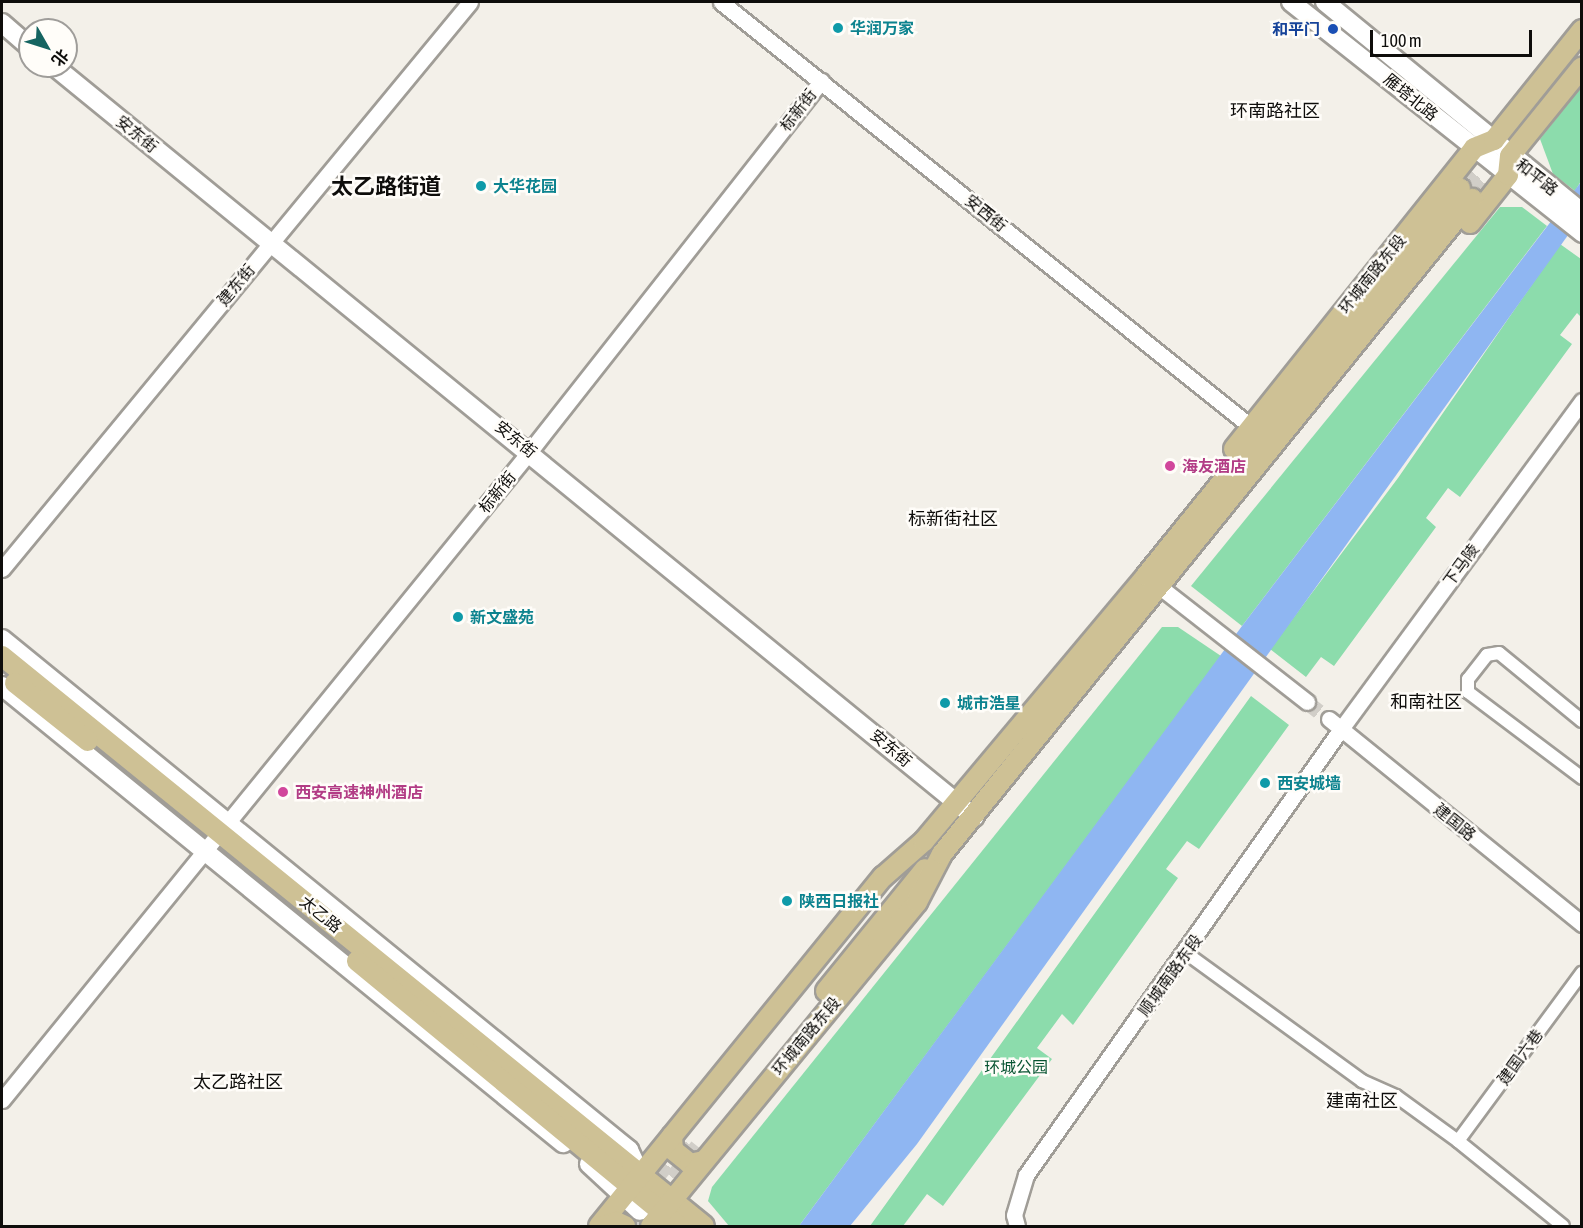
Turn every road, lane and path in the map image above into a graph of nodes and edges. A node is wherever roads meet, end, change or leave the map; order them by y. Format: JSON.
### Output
{"nodes":[{"id":1,"x":470,"y":2,"type":"edge"},
{"id":2,"x":721,"y":2,"type":"edge"},
{"id":3,"x":1292,"y":2,"type":"edge"},
{"id":4,"x":1325,"y":2,"type":"edge"},
{"id":5,"x":2,"y":23,"type":"edge"},
{"id":6,"x":1581,"y":30,"type":"edge"},
{"id":7,"x":18,"y":37,"type":"edge"},
{"id":8,"x":1581,"y":67,"type":"edge"},
{"id":9,"x":69,"y":78,"type":"edge"},
{"id":10,"x":821,"y":81,"type":"junction"},
{"id":11,"x":1494,"y":140,"type":"junction"},
{"id":12,"x":1474,"y":147,"type":"junction"},
{"id":13,"x":1509,"y":165,"type":"junction"},
{"id":14,"x":1531,"y":183,"type":"junction"},
{"id":15,"x":1466,"y":194,"type":"tunnel mouth"},
{"id":16,"x":1581,"y":212,"type":"edge"},
{"id":17,"x":1581,"y":233,"type":"edge"},
{"id":18,"x":271,"y":242,"type":"junction"},
{"id":19,"x":1581,"y":401,"type":"edge"},
{"id":20,"x":1250,"y":426,"type":"junction"},
{"id":21,"x":530,"y":451,"type":"junction"},
{"id":22,"x":1187,"y":539,"type":"junction"},
{"id":23,"x":2,"y":569,"type":"edge"},
{"id":24,"x":1146,"y":576,"type":"junction"},
{"id":25,"x":1162,"y":588,"type":"junction"},
{"id":26,"x":2,"y":639,"type":"edge"},
{"id":27,"x":2,"y":656,"type":"edge"},
{"id":28,"x":2,"y":672,"type":"edge"},
{"id":29,"x":2,"y":686,"type":"edge"},
{"id":30,"x":1307,"y":702,"type":"tunnel mouth"},
{"id":31,"x":1581,"y":721,"type":"edge"},
{"id":32,"x":1335,"y":724,"type":"junction"},
{"id":33,"x":1581,"y":778,"type":"edge"},
{"id":34,"x":956,"y":803,"type":"junction"},
{"id":35,"x":974,"y":817,"type":"junction"},
{"id":36,"x":218,"y":838,"type":"junction"},
{"id":37,"x":1581,"y":924,"type":"edge"},
{"id":38,"x":1186,"y":954,"type":"junction"},
{"id":39,"x":1581,"y":973,"type":"edge"},
{"id":40,"x":2,"y":1100,"type":"edge"},
{"id":41,"x":1458,"y":1141,"type":"junction"},
{"id":42,"x":690,"y":1146,"type":"junction"},
{"id":43,"x":631,"y":1184,"type":"junction"},
{"id":44,"x":655,"y":1217,"type":"edge"},
{"id":45,"x":600,"y":1227,"type":"edge"},
{"id":46,"x":625,"y":1227,"type":"edge"},
{"id":47,"x":679,"y":1227,"type":"edge"},
{"id":48,"x":704,"y":1227,"type":"edge"},
{"id":49,"x":1017,"y":1227,"type":"edge"},
{"id":50,"x":1563,"y":1227,"type":"edge"}],
"edges":[{"from":1,"to":18,"type":"street","name":"建东街"},
{"from":2,"to":10,"type":"street","name":"安西街"},
{"from":3,"to":12,"type":"main road","name":"雁塔北路"},
{"from":4,"to":11,"type":"main road","name":"雁塔北路"},
{"from":5,"to":7,"type":"main road"},
{"from":6,"to":11,"type":"main road"},
{"from":8,"to":13,"type":"main road","name":"环城南路东段"},
{"from":9,"to":18,"type":"main road","name":"安东街"},
{"from":10,"to":20,"type":"street","name":"安西街"},
{"from":10,"to":21,"type":"street","name":"标新街"},
{"from":11,"to":12,"type":"main road"},
{"from":11,"to":13,"type":"main road","name":"和平路"},
{"from":12,"to":13,"type":"main road","name":"雁塔北路"},
{"from":12,"to":20,"type":"main road","name":"环城南路东段"},
{"from":13,"to":14,"type":"main road"},
{"from":13,"to":22,"type":"main road","name":"环城南路东段"},
{"from":14,"to":16,"type":"main road","name":"和平路"},
{"from":14,"to":17,"type":"main road"},
{"from":15,"to":22,"type":"main road","name":"环城南路东段"},
{"from":18,"to":21,"type":"main road","name":"安东街"},
{"from":18,"to":23,"type":"street","name":"建东街"},
{"from":19,"to":32,"type":"street","name":"下马陵"},
{"from":20,"to":22,"type":"main road","name":"环城南路东段"},
{"from":21,"to":34,"type":"main road","name":"安东街"},
{"from":21,"to":36,"type":"street","name":"标新街"},
{"from":22,"to":24,"type":"main road","name":"环城南路东段"},
{"from":22,"to":25,"type":"main road","name":"环城南路东段"},
{"from":24,"to":25,"type":"street"},
{"from":24,"to":34,"type":"main road","name":"环城南路东段"},
{"from":25,"to":30,"type":"street"},
{"from":25,"to":35,"type":"main road","name":"环城南路东段"},
{"from":26,"to":36,"type":"main road"},
{"from":27,"to":36,"type":"main road","name":"太乙路"},
{"from":28,"to":36,"type":"main road","name":"太乙路"},
{"from":29,"to":36,"type":"main road"},
{"from":31,"to":33,"type":"street"},
{"from":32,"to":37,"type":"street","name":"建国路"},
{"from":32,"to":38,"type":"street","name":"顺城南路东段"},
{"from":34,"to":35,"type":"main road","name":"安东街"},
{"from":34,"to":42,"type":"main road","name":"环城南路东段"},
{"from":35,"to":42,"type":"main road","name":"环城南路东段"},
{"from":36,"to":40,"type":"street","name":"标新街"},
{"from":36,"to":43,"type":"main road","name":"太乙路"},
{"from":36,"to":43,"type":"main road"},
{"from":38,"to":41,"type":"street"},
{"from":38,"to":49,"type":"street","name":"顺城南路东段"},
{"from":39,"to":41,"type":"street","name":"建国六巷"},
{"from":41,"to":50,"type":"street"},
{"from":42,"to":43,"type":"main road","name":"环城南路东段"},
{"from":42,"to":44,"type":"main road","name":"环城南路东段"},
{"from":43,"to":44,"type":"main road","name":"太乙路"},
{"from":43,"to":44,"type":"main road"},
{"from":43,"to":45,"type":"main road","name":"环城南路东段"},
{"from":44,"to":47,"type":"main road"},
{"from":44,"to":48,"type":"main road"},
{"from":45,"to":46,"type":"main road"}]}
